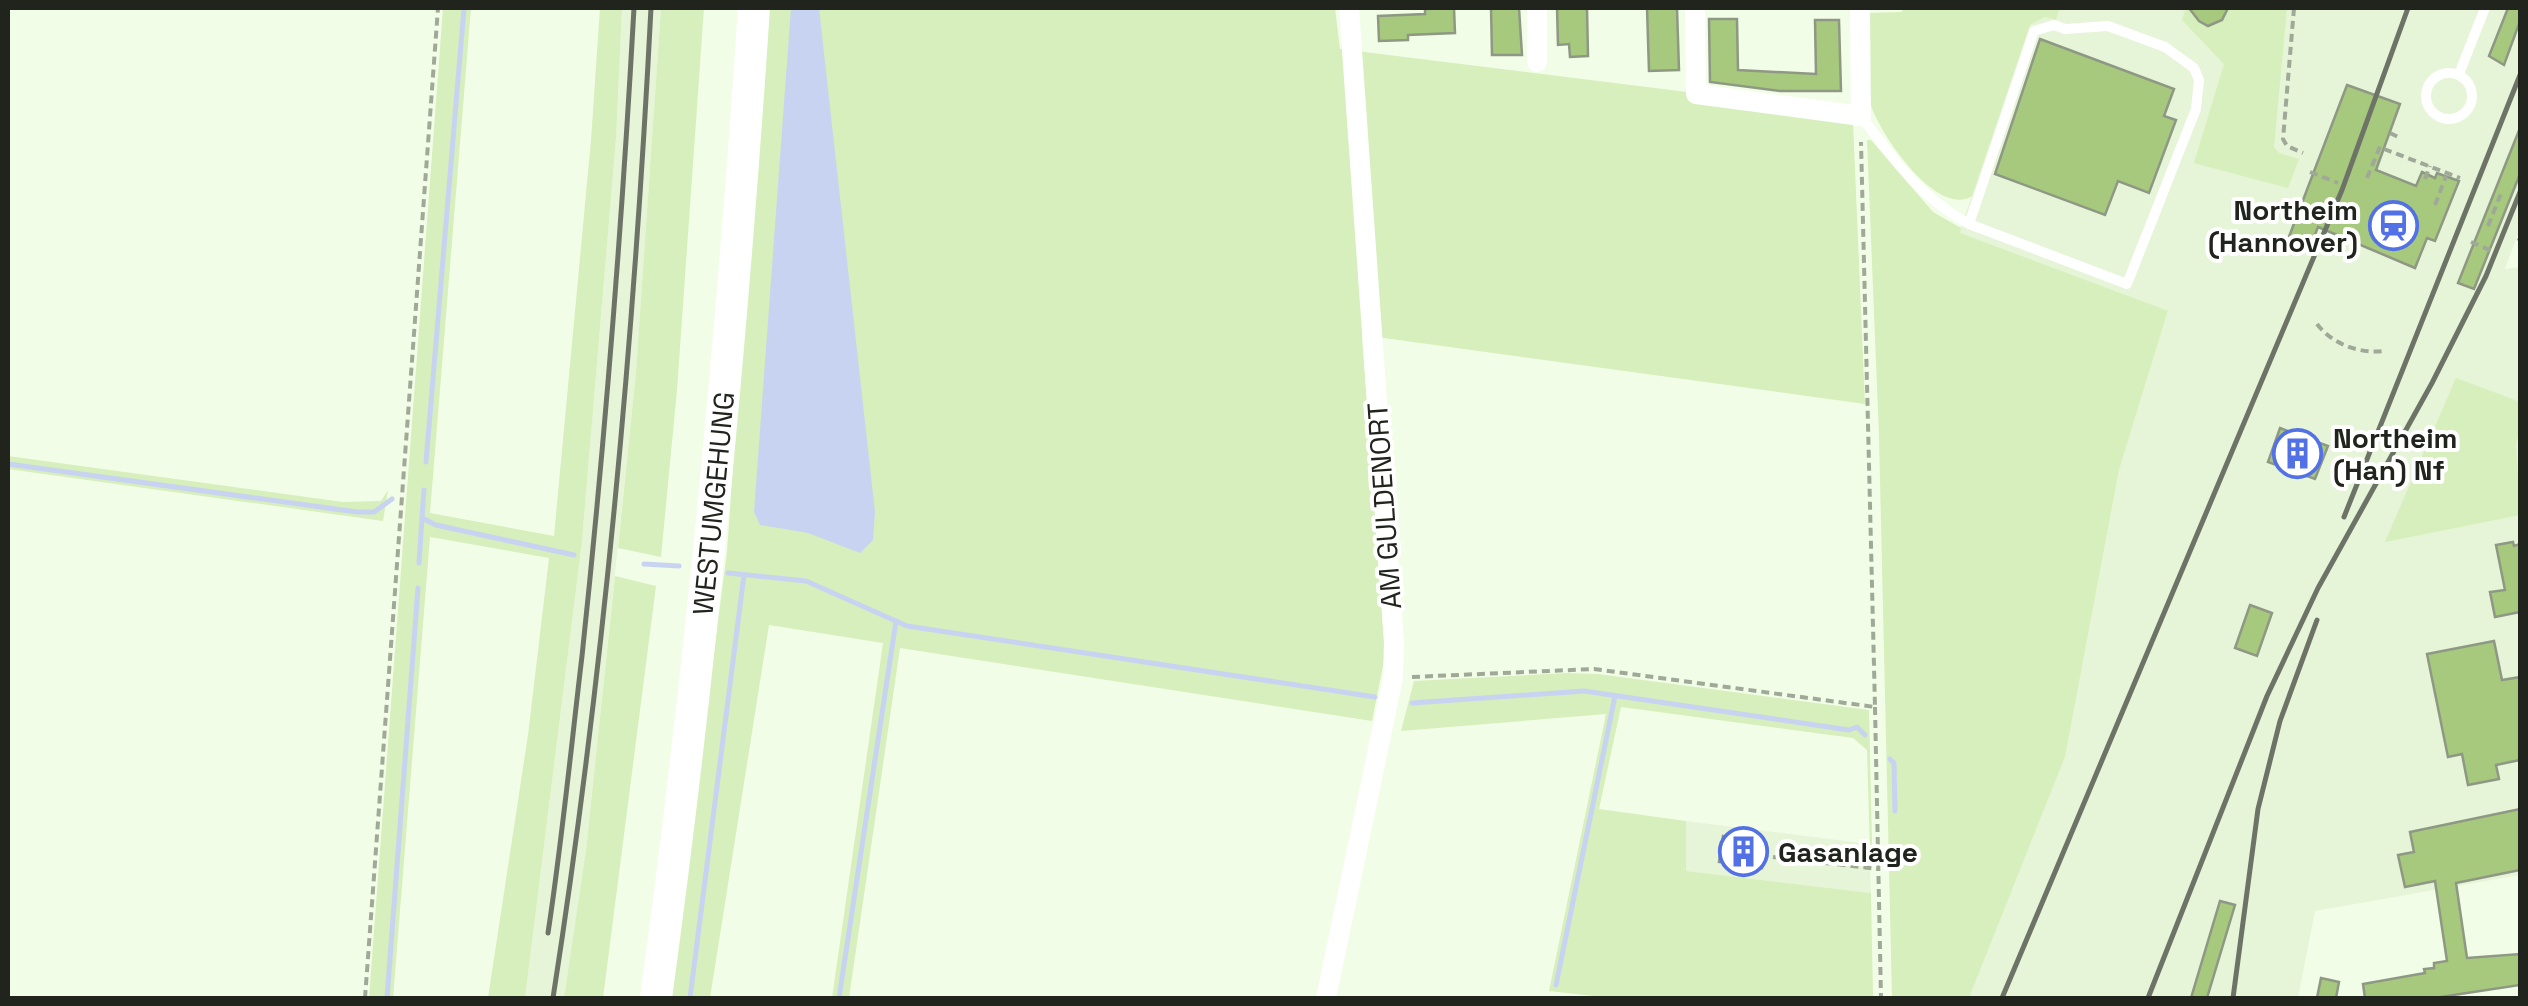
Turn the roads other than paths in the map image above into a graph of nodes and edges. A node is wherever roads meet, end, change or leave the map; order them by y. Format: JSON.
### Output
{"nodes":[{"id":1,"x":754,"y":8,"type":"edge"},
{"id":2,"x":1349,"y":8,"type":"edge"},
{"id":3,"x":1537,"y":8,"type":"edge"},
{"id":4,"x":1694,"y":8,"type":"edge"},
{"id":5,"x":1860,"y":8,"type":"edge"},
{"id":6,"x":2484,"y":8,"type":"edge"},
{"id":7,"x":1538,"y":62,"type":"dead end"},
{"id":8,"x":2459,"y":74,"type":"junction"},
{"id":9,"x":1861,"y":116,"type":"junction"},
{"id":10,"x":1968,"y":224,"type":"junction"},
{"id":11,"x":656,"y":998,"type":"edge"},
{"id":12,"x":1326,"y":998,"type":"edge"}],
"edges":[{"from":1,"to":11,"type":"main road","name":"WESTUMGEHUNG"},
{"from":2,"to":12,"type":"street","name":"AM GULDENORT"},
{"from":3,"to":7,"type":"street"},
{"from":4,"to":9,"type":"street"},
{"from":5,"to":9,"type":"street"},
{"from":6,"to":8,"type":"lane"},
{"from":8,"to":8,"type":"lane"},
{"from":9,"to":10,"type":"lane"},
{"from":10,"to":10,"type":"lane"}]}
